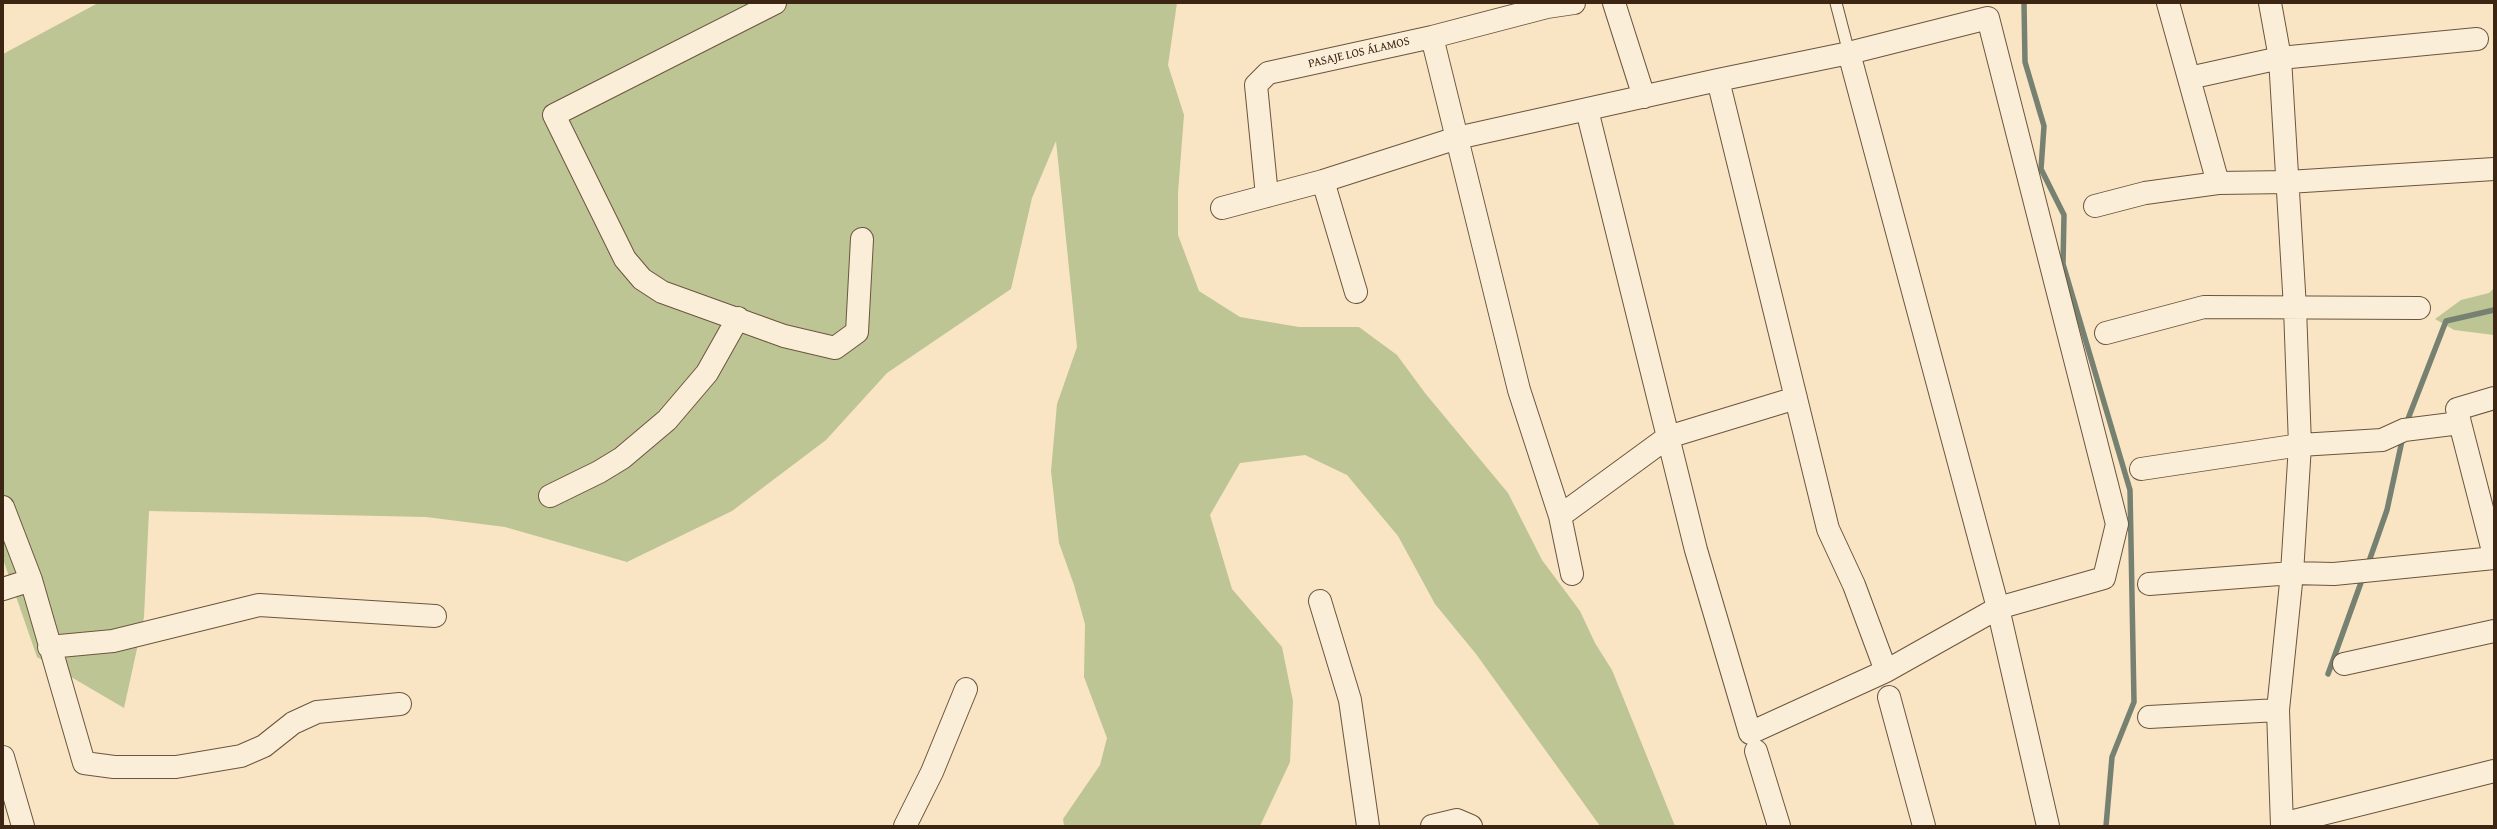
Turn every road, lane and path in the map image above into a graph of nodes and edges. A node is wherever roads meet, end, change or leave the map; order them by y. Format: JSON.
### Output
{"nodes":[{"id":1,"x":775,"y":3,"type":"edge"},
{"id":2,"x":1574,"y":3,"type":"edge"},
{"id":3,"x":1614,"y":3,"type":"edge"},
{"id":4,"x":1836,"y":3,"type":"edge"},
{"id":5,"x":2168,"y":3,"type":"edge"},
{"id":6,"x":2270,"y":3,"type":"edge"},
{"id":7,"x":1547,"y":5,"type":"edge"},
{"id":8,"x":1432,"y":37,"type":"junction"},
{"id":9,"x":2478,"y":39,"type":"dead end"},
{"id":10,"x":1850,"y":53,"type":"junction"},
{"id":11,"x":2280,"y":58,"type":"junction"},
{"id":12,"x":2189,"y":78,"type":"junction"},
{"id":13,"x":1718,"y":80,"type":"junction"},
{"id":14,"x":1644,"y":97,"type":"junction"},
{"id":15,"x":1587,"y":110,"type":"junction"},
{"id":16,"x":1457,"y":138,"type":"junction"},
{"id":17,"x":2494,"y":169,"type":"edge"},
{"id":18,"x":1323,"y":181,"type":"junction"},
{"id":19,"x":2288,"y":182,"type":"junction"},
{"id":20,"x":2218,"y":183,"type":"junction"},
{"id":21,"x":1267,"y":196,"type":"junction"},
{"id":22,"x":2095,"y":206,"type":"dead end"},
{"id":23,"x":1222,"y":208,"type":"dead end"},
{"id":24,"x":862,"y":239,"type":"dead end"},
{"id":25,"x":1356,"y":292,"type":"dead end"},
{"id":26,"x":2295,"y":308,"type":"junction"},
{"id":27,"x":2419,"y":308,"type":"dead end"},
{"id":28,"x":738,"y":318,"type":"junction"},
{"id":29,"x":2106,"y":332,"type":"dead end"},
{"id":30,"x":1796,"y":398,"type":"junction"},
{"id":31,"x":2494,"y":398,"type":"edge"},
{"id":32,"x":2460,"y":423,"type":"junction"},
{"id":33,"x":1668,"y":437,"type":"junction"},
{"id":34,"x":2300,"y":445,"type":"junction"},
{"id":35,"x":2141,"y":470,"type":"dead end"},
{"id":36,"x":550,"y":496,"type":"dead end"},
{"id":37,"x":2487,"y":497,"type":"edge"},
{"id":38,"x":3,"y":507,"type":"edge"},
{"id":39,"x":1560,"y":516,"type":"junction"},
{"id":40,"x":2494,"y":557,"type":"edge"},
{"id":41,"x":2292,"y":573,"type":"junction"},
{"id":42,"x":1572,"y":574,"type":"dead end"},
{"id":43,"x":31,"y":580,"type":"junction"},
{"id":44,"x":2149,"y":584,"type":"dead end"},
{"id":45,"x":3,"y":590,"type":"edge"},
{"id":46,"x":1320,"y":601,"type":"dead end"},
{"id":47,"x":1998,"y":608,"type":"junction"},
{"id":48,"x":435,"y":616,"type":"dead end"},
{"id":49,"x":2494,"y":631,"type":"edge"},
{"id":50,"x":49,"y":647,"type":"junction"},
{"id":51,"x":2344,"y":664,"type":"dead end"},
{"id":52,"x":1886,"y":671,"type":"junction"},
{"id":53,"x":966,"y":689,"type":"dead end"},
{"id":54,"x":1889,"y":697,"type":"dead end"},
{"id":55,"x":400,"y":704,"type":"dead end"},
{"id":56,"x":2278,"y":710,"type":"junction"},
{"id":57,"x":2149,"y":717,"type":"dead end"},
{"id":58,"x":1756,"y":751,"type":"dead end"},
{"id":59,"x":3,"y":757,"type":"edge"},
{"id":60,"x":2494,"y":771,"type":"edge"},
{"id":61,"x":2282,"y":825,"type":"edge"},
{"id":62,"x":23,"y":826,"type":"edge"},
{"id":63,"x":905,"y":826,"type":"edge"},
{"id":64,"x":1368,"y":826,"type":"edge"},
{"id":65,"x":1432,"y":826,"type":"edge"},
{"id":66,"x":1471,"y":826,"type":"edge"},
{"id":67,"x":1780,"y":826,"type":"edge"},
{"id":68,"x":1924,"y":826,"type":"edge"},
{"id":69,"x":2048,"y":826,"type":"edge"}],
"edges":[{"from":1,"to":28,"type":"street"},
{"from":2,"to":7,"type":"street","name":"PASAJE LOS ÁLAMOS"},
{"from":3,"to":14,"type":"street"},
{"from":4,"to":10,"type":"lane"},
{"from":5,"to":12,"type":"street"},
{"from":6,"to":11,"type":"street"},
{"from":7,"to":8,"type":"street","name":"PASAJE LOS ÁLAMOS"},
{"from":8,"to":16,"type":"street"},
{"from":8,"to":21,"type":"street","name":"PASAJE LOS ÁLAMOS"},
{"from":9,"to":11,"type":"street"},
{"from":10,"to":13,"type":"street"},
{"from":10,"to":47,"type":"street"},
{"from":10,"to":47,"type":"street"},
{"from":11,"to":12,"type":"street"},
{"from":11,"to":19,"type":"street"},
{"from":12,"to":20,"type":"street"},
{"from":13,"to":14,"type":"street"},
{"from":13,"to":30,"type":"street"},
{"from":14,"to":15,"type":"street"},
{"from":15,"to":16,"type":"street"},
{"from":15,"to":33,"type":"street"},
{"from":16,"to":18,"type":"street"},
{"from":16,"to":39,"type":"street"},
{"from":17,"to":19,"type":"street"},
{"from":18,"to":21,"type":"street"},
{"from":18,"to":25,"type":"street"},
{"from":19,"to":20,"type":"street"},
{"from":19,"to":26,"type":"street"},
{"from":20,"to":22,"type":"street"},
{"from":21,"to":23,"type":"street"},
{"from":24,"to":28,"type":"street"},
{"from":26,"to":27,"type":"street"},
{"from":26,"to":29,"type":"street"},
{"from":26,"to":34,"type":"street"},
{"from":28,"to":36,"type":"street"},
{"from":30,"to":33,"type":"street"},
{"from":30,"to":52,"type":"street"},
{"from":31,"to":32,"type":"street"},
{"from":32,"to":34,"type":"street"},
{"from":32,"to":37,"type":"street"},
{"from":33,"to":39,"type":"street"},
{"from":33,"to":52,"type":"street"},
{"from":34,"to":35,"type":"street"},
{"from":34,"to":41,"type":"street"},
{"from":37,"to":40,"type":"street"},
{"from":38,"to":43,"type":"street"},
{"from":39,"to":42,"type":"street"},
{"from":40,"to":41,"type":"street"},
{"from":41,"to":44,"type":"street"},
{"from":41,"to":56,"type":"street"},
{"from":43,"to":45,"type":"street"},
{"from":43,"to":50,"type":"street"},
{"from":46,"to":64,"type":"street"},
{"from":47,"to":52,"type":"street"},
{"from":47,"to":69,"type":"street"},
{"from":48,"to":50,"type":"street"},
{"from":49,"to":51,"type":"street"},
{"from":50,"to":55,"type":"street"},
{"from":53,"to":63,"type":"street"},
{"from":54,"to":68,"type":"street"},
{"from":56,"to":57,"type":"street"},
{"from":56,"to":61,"type":"street"},
{"from":58,"to":67,"type":"street"},
{"from":59,"to":62,"type":"street"},
{"from":60,"to":61,"type":"street"},
{"from":65,"to":66,"type":"street"}]}
